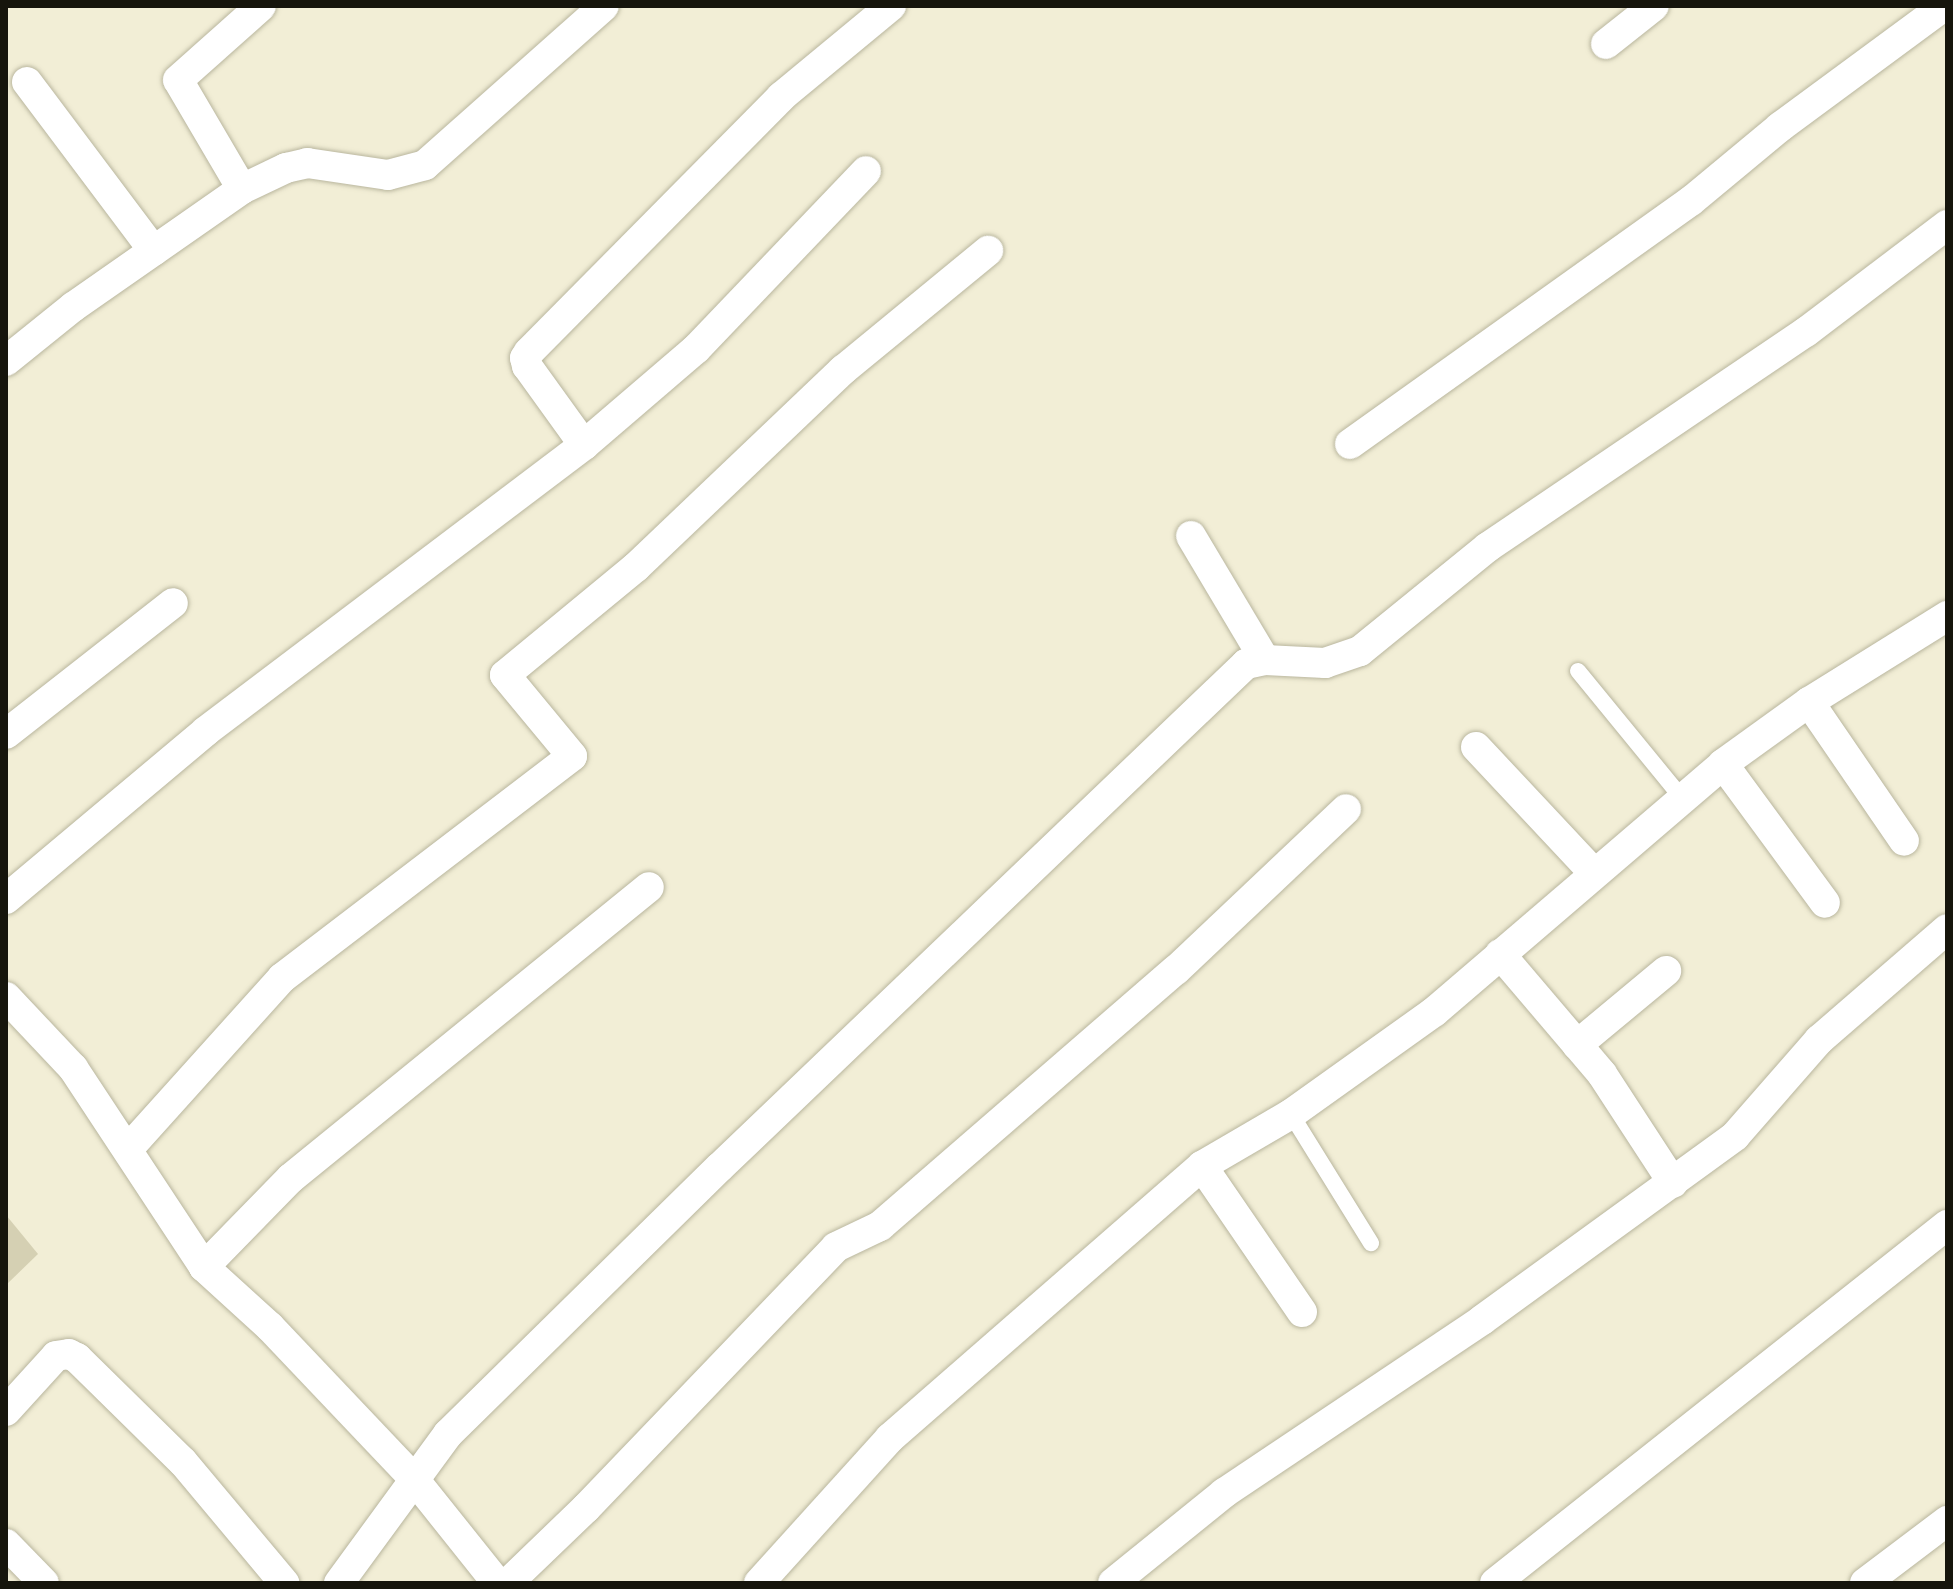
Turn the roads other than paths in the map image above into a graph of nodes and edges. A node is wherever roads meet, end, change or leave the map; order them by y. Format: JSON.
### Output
{"nodes":[{"id":1,"x":261,"y":6,"type":"edge"},
{"id":2,"x":604,"y":6,"type":"edge"},
{"id":3,"x":891,"y":6,"type":"edge"},
{"id":4,"x":1654,"y":6,"type":"edge"},
{"id":5,"x":1944,"y":6,"type":"edge"},
{"id":6,"x":1606,"y":44,"type":"dead end"},
{"id":7,"x":27,"y":82,"type":"dead end"},
{"id":8,"x":866,"y":171,"type":"dead end"},
{"id":9,"x":242,"y":189,"type":"junction"},
{"id":10,"x":1947,"y":225,"type":"edge"},
{"id":11,"x":154,"y":251,"type":"junction"},
{"id":12,"x":988,"y":251,"type":"dead end"},
{"id":13,"x":6,"y":361,"type":"edge"},
{"id":14,"x":1350,"y":444,"type":"dead end"},
{"id":15,"x":584,"y":445,"type":"junction"},
{"id":16,"x":1191,"y":536,"type":"dead end"},
{"id":17,"x":173,"y":603,"type":"dead end"},
{"id":18,"x":1947,"y":616,"type":"edge"},
{"id":19,"x":1265,"y":660,"type":"junction"},
{"id":20,"x":1578,"y":671,"type":"dead end"},
{"id":21,"x":1809,"y":702,"type":"junction"},
{"id":22,"x":6,"y":734,"type":"edge"},
{"id":23,"x":1476,"y":747,"type":"dead end"},
{"id":24,"x":1723,"y":764,"type":"junction"},
{"id":25,"x":1682,"y":798,"type":"junction"},
{"id":26,"x":1346,"y":809,"type":"dead end"},
{"id":27,"x":1904,"y":841,"type":"dead end"},
{"id":28,"x":1594,"y":873,"type":"junction"},
{"id":29,"x":649,"y":887,"type":"dead end"},
{"id":30,"x":6,"y":899,"type":"edge"},
{"id":31,"x":1825,"y":903,"type":"dead end"},
{"id":32,"x":1947,"y":929,"type":"edge"},
{"id":33,"x":1500,"y":954,"type":"junction"},
{"id":34,"x":1666,"y":971,"type":"dead end"},
{"id":35,"x":6,"y":997,"type":"edge"},
{"id":36,"x":1577,"y":1045,"type":"junction"},
{"id":37,"x":1291,"y":1114,"type":"junction"},
{"id":38,"x":129,"y":1148,"type":"junction"},
{"id":39,"x":1202,"y":1166,"type":"junction"},
{"id":40,"x":1673,"y":1183,"type":"junction"},
{"id":41,"x":1947,"y":1225,"type":"edge"},
{"id":42,"x":1371,"y":1243,"type":"dead end"},
{"id":43,"x":204,"y":1267,"type":"junction"},
{"id":44,"x":1302,"y":1312,"type":"dead end"},
{"id":45,"x":6,"y":1411,"type":"edge"},
{"id":46,"x":414,"y":1479,"type":"junction"},
{"id":47,"x":1945,"y":1526,"type":"edge"},
{"id":48,"x":6,"y":1544,"type":"edge"},
{"id":49,"x":44,"y":1583,"type":"edge"},
{"id":50,"x":284,"y":1583,"type":"edge"},
{"id":51,"x":339,"y":1583,"type":"edge"},
{"id":52,"x":497,"y":1583,"type":"edge"},
{"id":53,"x":508,"y":1583,"type":"edge"},
{"id":54,"x":759,"y":1583,"type":"edge"},
{"id":55,"x":1113,"y":1583,"type":"edge"},
{"id":56,"x":1495,"y":1583,"type":"edge"},
{"id":57,"x":1865,"y":1583,"type":"edge"}],
"edges":[{"from":1,"to":9,"type":"street"},
{"from":2,"to":9,"type":"street"},
{"from":3,"to":15,"type":"street"},
{"from":4,"to":6,"type":"street"},
{"from":5,"to":14,"type":"street"},
{"from":7,"to":11,"type":"street"},
{"from":8,"to":15,"type":"street"},
{"from":9,"to":11,"type":"street"},
{"from":10,"to":19,"type":"street"},
{"from":11,"to":13,"type":"street"},
{"from":12,"to":38,"type":"street"},
{"from":15,"to":30,"type":"street"},
{"from":16,"to":19,"type":"street"},
{"from":17,"to":22,"type":"street"},
{"from":18,"to":21,"type":"street"},
{"from":19,"to":46,"type":"street"},
{"from":20,"to":25,"type":"lane"},
{"from":21,"to":24,"type":"street"},
{"from":21,"to":27,"type":"street"},
{"from":23,"to":28,"type":"street"},
{"from":24,"to":25,"type":"street"},
{"from":24,"to":31,"type":"street"},
{"from":25,"to":28,"type":"street"},
{"from":26,"to":53,"type":"street"},
{"from":28,"to":33,"type":"street"},
{"from":29,"to":43,"type":"street"},
{"from":32,"to":40,"type":"street"},
{"from":33,"to":36,"type":"street"},
{"from":33,"to":37,"type":"street"},
{"from":34,"to":36,"type":"street"},
{"from":35,"to":38,"type":"street"},
{"from":36,"to":40,"type":"street"},
{"from":37,"to":39,"type":"street"},
{"from":37,"to":42,"type":"lane"},
{"from":38,"to":43,"type":"street"},
{"from":39,"to":44,"type":"street"},
{"from":39,"to":54,"type":"street"},
{"from":40,"to":55,"type":"street"},
{"from":41,"to":56,"type":"street"},
{"from":43,"to":46,"type":"street"},
{"from":45,"to":50,"type":"street"},
{"from":46,"to":51,"type":"street"},
{"from":46,"to":52,"type":"street"},
{"from":47,"to":57,"type":"street"},
{"from":48,"to":49,"type":"street"}]}
